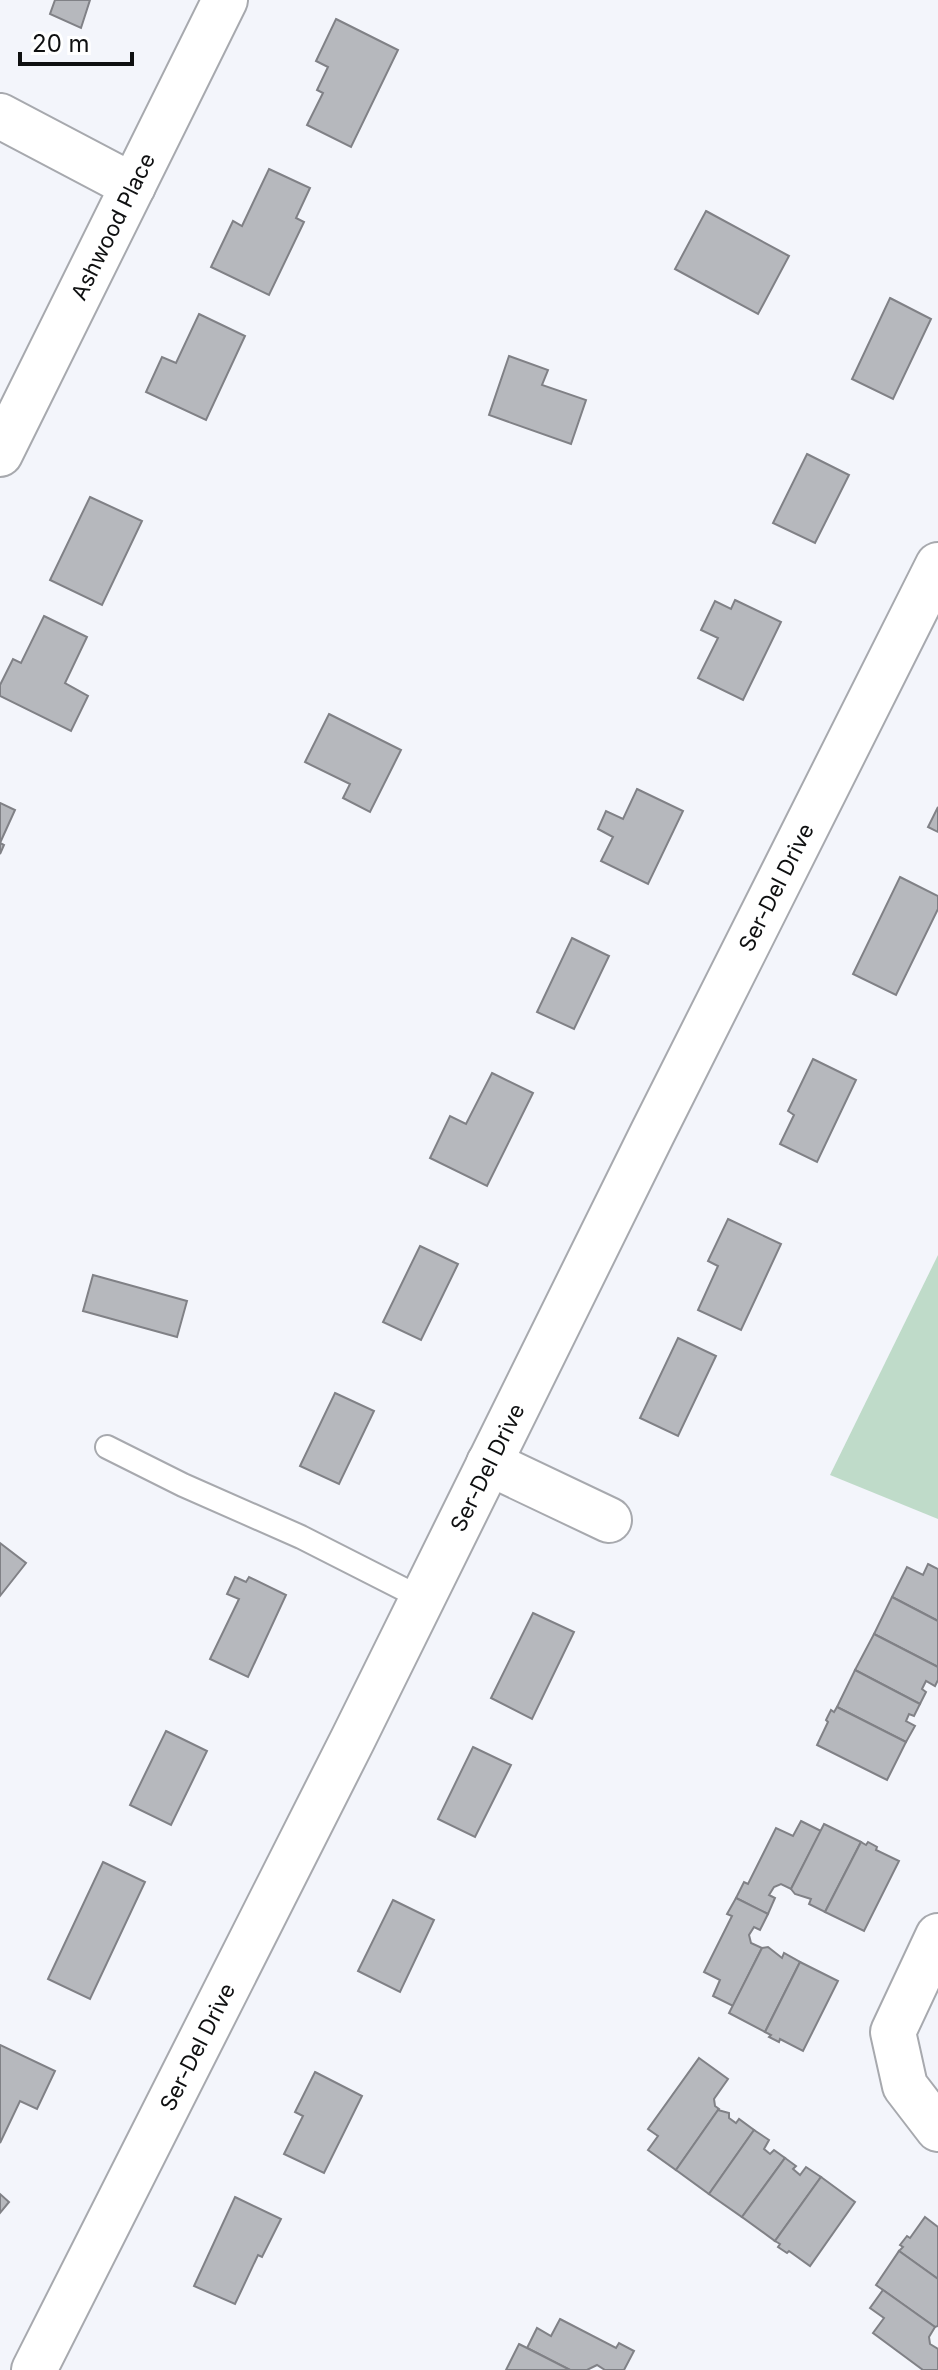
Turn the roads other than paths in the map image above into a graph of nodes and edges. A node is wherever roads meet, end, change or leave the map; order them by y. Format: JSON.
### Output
{"nodes":[{"id":1,"x":225,"y":0,"type":"edge"},
{"id":2,"x":0,"y":116,"type":"edge"},
{"id":3,"x":133,"y":186,"type":"junction"},
{"id":4,"x":0,"y":454,"type":"edge"},
{"id":5,"x":938,"y":565,"type":"edge"},
{"id":6,"x":107,"y":1447,"type":"dead end"},
{"id":7,"x":489,"y":1463,"type":"junction"},
{"id":8,"x":609,"y":1520,"type":"dead end"},
{"id":9,"x":423,"y":1599,"type":"junction"},
{"id":10,"x":938,"y":1936,"type":"edge"},
{"id":11,"x":938,"y":2129,"type":"edge"},
{"id":12,"x":34,"y":2370,"type":"edge"}],
"edges":[{"from":1,"to":3,"type":"street","name":"Ashwood Place"},
{"from":2,"to":3,"type":"street"},
{"from":3,"to":4,"type":"street","name":"Ashwood Place"},
{"from":5,"to":7,"type":"street","name":"Ser-Del Drive"},
{"from":6,"to":9,"type":"lane"},
{"from":7,"to":8,"type":"street"},
{"from":7,"to":9,"type":"street","name":"Ser-Del Drive"},
{"from":9,"to":12,"type":"street","name":"Ser-Del Drive"},
{"from":10,"to":11,"type":"street"}]}
